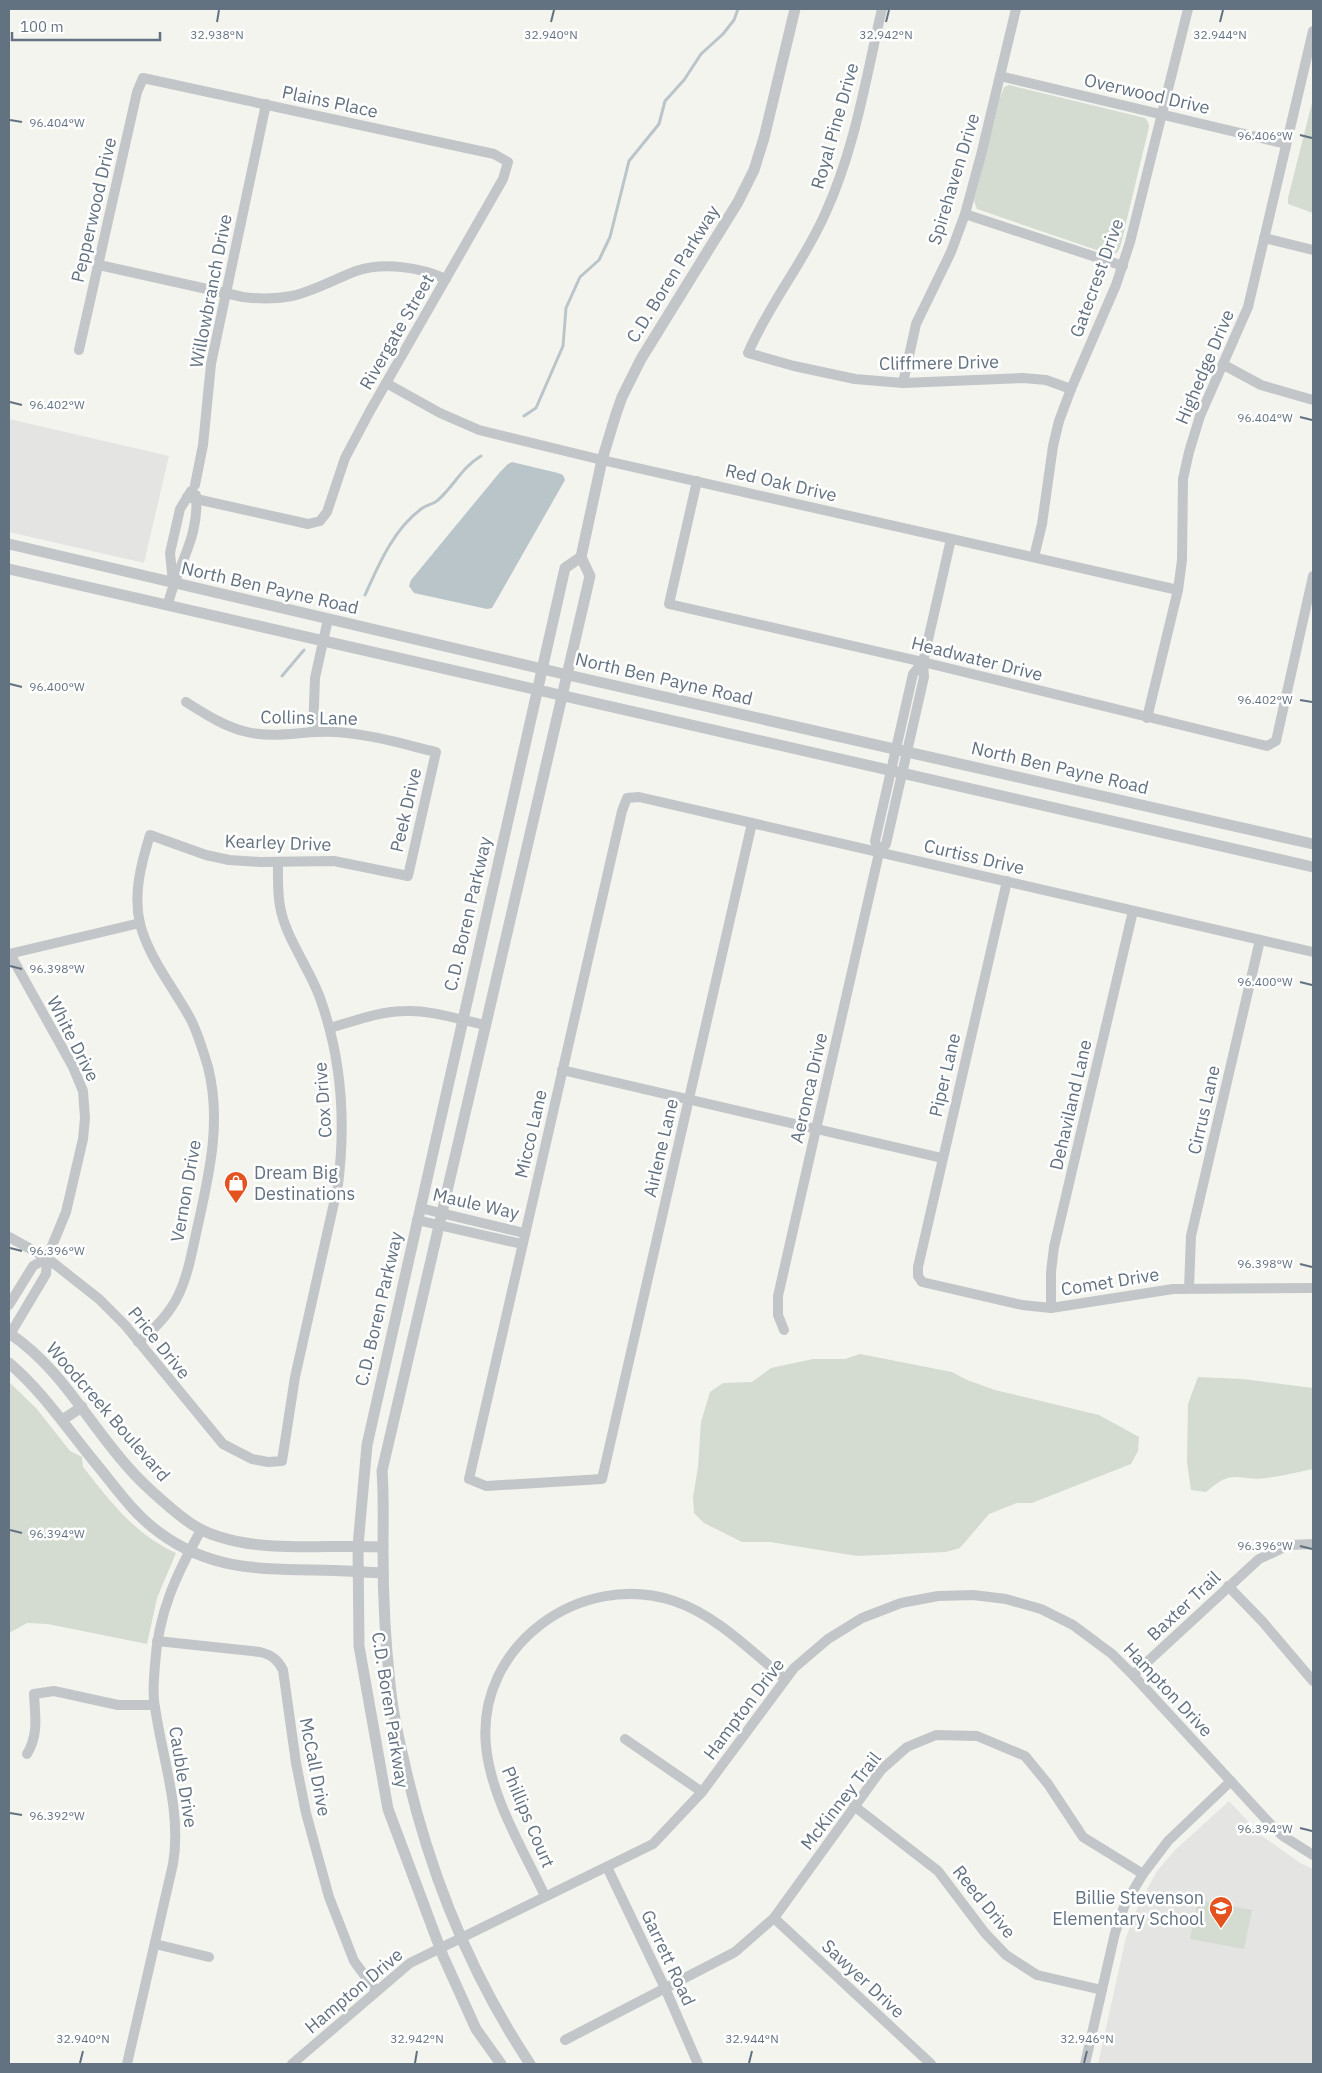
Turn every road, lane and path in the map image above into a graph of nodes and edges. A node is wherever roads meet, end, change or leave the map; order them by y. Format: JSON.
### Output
{"nodes":[{"id":1,"x":795,"y":9,"type":"edge"},
{"id":2,"x":882,"y":9,"type":"edge"},
{"id":3,"x":1016,"y":9,"type":"edge"},
{"id":4,"x":1188,"y":9,"type":"edge"},
{"id":5,"x":1313,"y":31,"type":"edge"},
{"id":6,"x":1000,"y":76,"type":"junction"},
{"id":7,"x":143,"y":78,"type":"joint"},
{"id":8,"x":266,"y":104,"type":"junction"},
{"id":9,"x":1162,"y":114,"type":"junction"},
{"id":10,"x":1286,"y":144,"type":"junction"},
{"id":11,"x":508,"y":162,"type":"joint"},
{"id":12,"x":965,"y":214,"type":"junction"},
{"id":13,"x":1264,"y":238,"type":"junction"},
{"id":14,"x":1313,"y":250,"type":"edge"},
{"id":15,"x":98,"y":265,"type":"junction"},
{"id":16,"x":1123,"y":266,"type":"junction"},
{"id":17,"x":446,"y":279,"type":"junction"},
{"id":18,"x":226,"y":294,"type":"junction"},
{"id":19,"x":79,"y":350,"type":"dead end"},
{"id":20,"x":748,"y":353,"type":"joint"},
{"id":21,"x":1224,"y":365,"type":"junction"},
{"id":22,"x":386,"y":383,"type":"junction"},
{"id":23,"x":903,"y":383,"type":"junction"},
{"id":24,"x":1071,"y":389,"type":"junction"},
{"id":25,"x":1313,"y":400,"type":"edge"},
{"id":26,"x":602,"y":460,"type":"junction"},
{"id":27,"x":697,"y":481,"type":"junction"},
{"id":28,"x":192,"y":498,"type":"junction"},
{"id":29,"x":951,"y":539,"type":"junction"},
{"id":30,"x":9,"y":544,"type":"edge"},
{"id":31,"x":580,"y":557,"type":"junction"},
{"id":32,"x":1034,"y":557,"type":"junction"},
{"id":33,"x":9,"y":569,"type":"edge"},
{"id":34,"x":1313,"y":576,"type":"edge"},
{"id":35,"x":173,"y":583,"type":"junction"},
{"id":36,"x":1178,"y":590,"type":"junction"},
{"id":37,"x":168,"y":604,"type":"junction"},
{"id":38,"x":328,"y":619,"type":"junction"},
{"id":39,"x":323,"y":640,"type":"junction"},
{"id":40,"x":923,"y":662,"type":"junction"},
{"id":41,"x":542,"y":669,"type":"junction"},
{"id":42,"x":568,"y":675,"type":"junction"},
{"id":43,"x":538,"y":690,"type":"junction"},
{"id":44,"x":564,"y":696,"type":"junction"},
{"id":45,"x":186,"y":702,"type":"dead end"},
{"id":46,"x":1146,"y":718,"type":"junction"},
{"id":47,"x":313,"y":732,"type":"junction"},
{"id":48,"x":896,"y":749,"type":"junction"},
{"id":49,"x":436,"y":752,"type":"joint"},
{"id":50,"x":907,"y":752,"type":"junction"},
{"id":51,"x":897,"y":772,"type":"junction"},
{"id":52,"x":627,"y":798,"type":"joint"},
{"id":53,"x":752,"y":823,"type":"junction"},
{"id":54,"x":150,"y":834,"type":"joint"},
{"id":55,"x":1313,"y":844,"type":"edge"},
{"id":56,"x":879,"y":853,"type":"junction"},
{"id":57,"x":278,"y":862,"type":"junction"},
{"id":58,"x":1313,"y":867,"type":"edge"},
{"id":59,"x":408,"y":876,"type":"joint"},
{"id":60,"x":1007,"y":881,"type":"junction"},
{"id":61,"x":1133,"y":911,"type":"junction"},
{"id":62,"x":140,"y":923,"type":"junction"},
{"id":63,"x":1260,"y":940,"type":"junction"},
{"id":64,"x":1313,"y":952,"type":"edge"},
{"id":65,"x":9,"y":954,"type":"edge"},
{"id":66,"x":462,"y":1020,"type":"junction"},
{"id":67,"x":486,"y":1025,"type":"junction"},
{"id":68,"x":330,"y":1028,"type":"junction"},
{"id":69,"x":562,"y":1070,"type":"junction"},
{"id":70,"x":688,"y":1099,"type":"junction"},
{"id":71,"x":816,"y":1129,"type":"junction"},
{"id":72,"x":942,"y":1158,"type":"junction"},
{"id":73,"x":420,"y":1208,"type":"junction"},
{"id":74,"x":442,"y":1213,"type":"junction"},
{"id":75,"x":417,"y":1220,"type":"junction"},
{"id":76,"x":439,"y":1225,"type":"junction"},
{"id":77,"x":524,"y":1233,"type":"junction"},
{"id":78,"x":9,"y":1237,"type":"edge"},
{"id":79,"x":522,"y":1244,"type":"junction"},
{"id":80,"x":46,"y":1258,"type":"junction"},
{"id":81,"x":918,"y":1276,"type":"joint"},
{"id":82,"x":1189,"y":1288,"type":"junction"},
{"id":83,"x":1313,"y":1288,"type":"edge"},
{"id":84,"x":9,"y":1305,"type":"edge"},
{"id":85,"x":1051,"y":1308,"type":"junction"},
{"id":86,"x":784,"y":1330,"type":"dead end"},
{"id":87,"x":9,"y":1334,"type":"edge"},
{"id":88,"x":138,"y":1342,"type":"junction"},
{"id":89,"x":9,"y":1363,"type":"edge"},
{"id":90,"x":82,"y":1406,"type":"junction"},
{"id":91,"x":62,"y":1420,"type":"junction"},
{"id":92,"x":282,"y":1461,"type":"joint"},
{"id":93,"x":469,"y":1479,"type":"joint"},
{"id":94,"x":201,"y":1530,"type":"junction"},
{"id":95,"x":1313,"y":1544,"type":"edge"},
{"id":96,"x":358,"y":1546,"type":"junction"},
{"id":97,"x":383,"y":1547,"type":"junction"},
{"id":98,"x":189,"y":1551,"type":"junction"},
{"id":99,"x":358,"y":1572,"type":"junction"},
{"id":100,"x":383,"y":1572,"type":"junction"},
{"id":101,"x":1228,"y":1586,"type":"junction"},
{"id":102,"x":157,"y":1641,"type":"junction"},
{"id":103,"x":1133,"y":1675,"type":"junction"},
{"id":104,"x":785,"y":1679,"type":"junction"},
{"id":105,"x":1313,"y":1681,"type":"edge"},
{"id":106,"x":154,"y":1705,"type":"junction"},
{"id":107,"x":625,"y":1739,"type":"dead end"},
{"id":108,"x":28,"y":1754,"type":"dead end"},
{"id":109,"x":1231,"y":1781,"type":"junction"},
{"id":110,"x":702,"y":1792,"type":"junction"},
{"id":111,"x":854,"y":1806,"type":"junction"},
{"id":112,"x":1313,"y":1854,"type":"edge"},
{"id":113,"x":606,"y":1867,"type":"junction"},
{"id":114,"x":1142,"y":1874,"type":"junction"},
{"id":115,"x":546,"y":1896,"type":"junction"},
{"id":116,"x":774,"y":1918,"type":"junction"},
{"id":117,"x":460,"y":1938,"type":"junction"},
{"id":118,"x":155,"y":1944,"type":"junction"},
{"id":119,"x":439,"y":1948,"type":"junction"},
{"id":120,"x":210,"y":1958,"type":"dead end"},
{"id":121,"x":665,"y":1988,"type":"junction"},
{"id":122,"x":1102,"y":1990,"type":"junction"},
{"id":123,"x":376,"y":1991,"type":"junction"},
{"id":124,"x":564,"y":2040,"type":"dead end"},
{"id":125,"x":127,"y":2064,"type":"edge"},
{"id":126,"x":292,"y":2064,"type":"edge"},
{"id":127,"x":501,"y":2064,"type":"edge"},
{"id":128,"x":530,"y":2064,"type":"edge"},
{"id":129,"x":698,"y":2064,"type":"edge"},
{"id":130,"x":931,"y":2064,"type":"edge"},
{"id":131,"x":1085,"y":2064,"type":"edge"}],
"edges":[{"from":1,"to":26,"type":"street","name":"C.D. Boren Parkway"},
{"from":2,"to":20,"type":"street","name":"Royal Pine Drive"},
{"from":3,"to":6,"type":"street","name":"Spirehaven Drive"},
{"from":4,"to":9,"type":"street","name":"Gatecrest Drive"},
{"from":5,"to":10,"type":"street","name":"Highedge Drive"},
{"from":6,"to":9,"type":"street","name":"Overwood Drive"},
{"from":6,"to":12,"type":"street","name":"Spirehaven Drive"},
{"from":7,"to":8,"type":"street","name":"Plains Place"},
{"from":7,"to":15,"type":"street","name":"Pepperwood Drive"},
{"from":8,"to":11,"type":"street","name":"Plains Place"},
{"from":8,"to":18,"type":"street","name":"Willowbranch Drive"},
{"from":9,"to":10,"type":"street","name":"Overwood Drive"},
{"from":9,"to":16,"type":"street","name":"Gatecrest Drive"},
{"from":10,"to":13,"type":"street","name":"Highedge Drive"},
{"from":11,"to":17,"type":"street","name":"Rivergate Street"},
{"from":12,"to":16,"type":"street"},
{"from":12,"to":23,"type":"street","name":"Spirehaven Drive"},
{"from":13,"to":14,"type":"street"},
{"from":13,"to":21,"type":"street","name":"Highedge Drive"},
{"from":15,"to":18,"type":"street"},
{"from":15,"to":19,"type":"street","name":"Pepperwood Drive"},
{"from":16,"to":24,"type":"street","name":"Gatecrest Drive"},
{"from":17,"to":18,"type":"street"},
{"from":17,"to":22,"type":"street","name":"Rivergate Street"},
{"from":18,"to":28,"type":"street","name":"Willowbranch Drive"},
{"from":20,"to":23,"type":"street","name":"Cliffmere Drive"},
{"from":21,"to":25,"type":"street"},
{"from":21,"to":36,"type":"street","name":"Highedge Drive"},
{"from":22,"to":26,"type":"street","name":"Red Oak Drive"},
{"from":22,"to":28,"type":"street","name":"Rivergate Street"},
{"from":23,"to":24,"type":"street","name":"Cliffmere Drive"},
{"from":24,"to":32,"type":"street","name":"Gatecrest Drive"},
{"from":26,"to":27,"type":"street","name":"Red Oak Drive"},
{"from":26,"to":31,"type":"street","name":"C.D. Boren Parkway"},
{"from":27,"to":29,"type":"street","name":"Red Oak Drive"},
{"from":27,"to":40,"type":"street","name":"Headwater Drive"},
{"from":28,"to":35,"type":"street","name":"Willowbranch Drive"},
{"from":28,"to":35,"type":"street","name":"Willowbranch Drive"},
{"from":29,"to":32,"type":"street","name":"Red Oak Drive"},
{"from":29,"to":40,"type":"street","name":"Aeronca Drive"},
{"from":30,"to":35,"type":"street","name":"North Ben Payne Road"},
{"from":31,"to":41,"type":"street","name":"C.D. Boren Parkway"},
{"from":31,"to":42,"type":"street","name":"C.D. Boren Parkway"},
{"from":32,"to":36,"type":"street","name":"Red Oak Drive"},
{"from":33,"to":37,"type":"street"},
{"from":34,"to":46,"type":"street","name":"Headwater Drive"},
{"from":35,"to":37,"type":"street","name":"Willowbranch Drive"},
{"from":35,"to":38,"type":"street","name":"North Ben Payne Road"},
{"from":36,"to":46,"type":"street","name":"Highedge Drive"},
{"from":37,"to":39,"type":"street"},
{"from":38,"to":39,"type":"street"},
{"from":38,"to":41,"type":"street","name":"North Ben Payne Road"},
{"from":39,"to":43,"type":"street"},
{"from":39,"to":47,"type":"street"},
{"from":40,"to":46,"type":"street","name":"Headwater Drive"},
{"from":40,"to":48,"type":"street","name":"Aeronca Drive"},
{"from":40,"to":50,"type":"street","name":"Aeronca Drive"},
{"from":41,"to":42,"type":"street","name":"North Ben Payne Road"},
{"from":41,"to":43,"type":"street","name":"C.D. Boren Parkway"},
{"from":42,"to":44,"type":"street","name":"C.D. Boren Parkway"},
{"from":42,"to":48,"type":"street","name":"North Ben Payne Road"},
{"from":43,"to":44,"type":"street"},
{"from":43,"to":66,"type":"street","name":"C.D. Boren Parkway"},
{"from":44,"to":51,"type":"street"},
{"from":44,"to":67,"type":"street","name":"C.D. Boren Parkway"},
{"from":45,"to":47,"type":"street","name":"Collins Lane"},
{"from":47,"to":49,"type":"street","name":"Collins Lane"},
{"from":48,"to":50,"type":"street","name":"North Ben Payne Road"},
{"from":48,"to":51,"type":"street","name":"Aeronca Drive"},
{"from":49,"to":59,"type":"street","name":"Peek Drive"},
{"from":50,"to":51,"type":"street","name":"Aeronca Drive"},
{"from":50,"to":55,"type":"street","name":"North Ben Payne Road"},
{"from":51,"to":56,"type":"street","name":"Aeronca Drive"},
{"from":51,"to":58,"type":"street"},
{"from":52,"to":53,"type":"street","name":"Curtiss Drive"},
{"from":52,"to":69,"type":"street","name":"Micco Lane"},
{"from":53,"to":56,"type":"street","name":"Curtiss Drive"},
{"from":53,"to":70,"type":"street","name":"Airlene Lane"},
{"from":54,"to":57,"type":"street","name":"Kearley Drive"},
{"from":54,"to":62,"type":"street","name":"Vernon Drive"},
{"from":56,"to":60,"type":"street","name":"Curtiss Drive"},
{"from":56,"to":71,"type":"street","name":"Aeronca Drive"},
{"from":57,"to":59,"type":"street","name":"Kearley Drive"},
{"from":57,"to":68,"type":"street","name":"Cox Drive"},
{"from":60,"to":61,"type":"street","name":"Curtiss Drive"},
{"from":60,"to":72,"type":"street","name":"Piper Lane"},
{"from":61,"to":63,"type":"street","name":"Curtiss Drive"},
{"from":61,"to":85,"type":"street","name":"Dehaviland Lane"},
{"from":62,"to":65,"type":"street"},
{"from":62,"to":88,"type":"street","name":"Vernon Drive"},
{"from":63,"to":64,"type":"street","name":"Curtiss Drive"},
{"from":63,"to":82,"type":"street","name":"Cirrus Lane"},
{"from":65,"to":80,"type":"street","name":"White Drive"},
{"from":66,"to":67,"type":"street"},
{"from":66,"to":68,"type":"street"},
{"from":66,"to":73,"type":"street","name":"C.D. Boren Parkway"},
{"from":67,"to":74,"type":"street","name":"C.D. Boren Parkway"},
{"from":68,"to":92,"type":"street","name":"Cox Drive"},
{"from":69,"to":70,"type":"street"},
{"from":69,"to":77,"type":"street","name":"Micco Lane"},
{"from":70,"to":71,"type":"street"},
{"from":70,"to":93,"type":"street","name":"Airlene Lane"},
{"from":71,"to":72,"type":"street"},
{"from":71,"to":86,"type":"street","name":"Aeronca Drive"},
{"from":72,"to":81,"type":"street","name":"Piper Lane"},
{"from":73,"to":74,"type":"street","name":"Maule Way"},
{"from":73,"to":75,"type":"street","name":"C.D. Boren Parkway"},
{"from":74,"to":76,"type":"street","name":"C.D. Boren Parkway"},
{"from":74,"to":77,"type":"street","name":"Maule Way"},
{"from":75,"to":76,"type":"street","name":"Maule Way"},
{"from":75,"to":96,"type":"street","name":"C.D. Boren Parkway"},
{"from":76,"to":79,"type":"street","name":"Maule Way"},
{"from":76,"to":97,"type":"street","name":"C.D. Boren Parkway"},
{"from":77,"to":79,"type":"street","name":"Micco Lane"},
{"from":78,"to":80,"type":"street","name":"Price Drive"},
{"from":79,"to":93,"type":"street","name":"Micco Lane"},
{"from":80,"to":84,"type":"street","name":"White Drive"},
{"from":80,"to":87,"type":"street","name":"White Drive"},
{"from":80,"to":88,"type":"street","name":"Price Drive"},
{"from":81,"to":85,"type":"street","name":"Comet Drive"},
{"from":82,"to":83,"type":"street","name":"Comet Drive"},
{"from":82,"to":85,"type":"street","name":"Comet Drive"},
{"from":87,"to":90,"type":"street","name":"Woodcreek Boulevard"},
{"from":88,"to":92,"type":"street","name":"Price Drive"},
{"from":89,"to":91,"type":"street"},
{"from":90,"to":91,"type":"street"},
{"from":90,"to":94,"type":"street","name":"Woodcreek Boulevard"},
{"from":91,"to":98,"type":"street"},
{"from":94,"to":96,"type":"street","name":"Woodcreek Boulevard"},
{"from":94,"to":98,"type":"street","name":"Cauble Drive"},
{"from":95,"to":101,"type":"street","name":"Baxter Trail"},
{"from":96,"to":97,"type":"street","name":"Woodcreek Boulevard"},
{"from":96,"to":99,"type":"street","name":"C.D. Boren Parkway"},
{"from":97,"to":100,"type":"street","name":"C.D. Boren Parkway"},
{"from":98,"to":99,"type":"street"},
{"from":98,"to":102,"type":"street","name":"Cauble Drive"},
{"from":99,"to":100,"type":"street"},
{"from":99,"to":119,"type":"street","name":"C.D. Boren Parkway"},
{"from":100,"to":117,"type":"street","name":"C.D. Boren Parkway"},
{"from":101,"to":103,"type":"street","name":"Baxter Trail"},
{"from":101,"to":105,"type":"street"},
{"from":102,"to":106,"type":"street","name":"Cauble Drive"},
{"from":102,"to":123,"type":"street","name":"McCall Drive"},
{"from":103,"to":104,"type":"street","name":"Hampton Drive"},
{"from":103,"to":109,"type":"street","name":"Hampton Drive"},
{"from":104,"to":110,"type":"street","name":"Hampton Drive"},
{"from":104,"to":115,"type":"street","name":"Phillips Court"},
{"from":106,"to":108,"type":"street"},
{"from":106,"to":118,"type":"street","name":"Cauble Drive"},
{"from":107,"to":110,"type":"street"},
{"from":109,"to":112,"type":"street","name":"Hampton Drive"},
{"from":109,"to":114,"type":"street"},
{"from":110,"to":113,"type":"street","name":"Hampton Drive"},
{"from":111,"to":114,"type":"street","name":"McKinney Trail"},
{"from":111,"to":116,"type":"street","name":"McKinney Trail"},
{"from":111,"to":122,"type":"street","name":"Reed Drive"},
{"from":113,"to":115,"type":"street","name":"Hampton Drive"},
{"from":113,"to":121,"type":"street","name":"Garrett Road"},
{"from":114,"to":122,"type":"street"},
{"from":115,"to":117,"type":"street","name":"Hampton Drive"},
{"from":116,"to":121,"type":"street","name":"McKinney Trail"},
{"from":116,"to":130,"type":"street","name":"Sawyer Drive"},
{"from":117,"to":119,"type":"street","name":"Hampton Drive"},
{"from":117,"to":128,"type":"street","name":"C.D. Boren Parkway"},
{"from":118,"to":120,"type":"street"},
{"from":118,"to":125,"type":"street","name":"Cauble Drive"},
{"from":119,"to":123,"type":"street","name":"Hampton Drive"},
{"from":119,"to":127,"type":"street","name":"C.D. Boren Parkway"},
{"from":121,"to":124,"type":"street","name":"McKinney Trail"},
{"from":121,"to":129,"type":"street","name":"Garrett Road"},
{"from":122,"to":131,"type":"street"},
{"from":123,"to":126,"type":"street","name":"Hampton Drive"}]}
